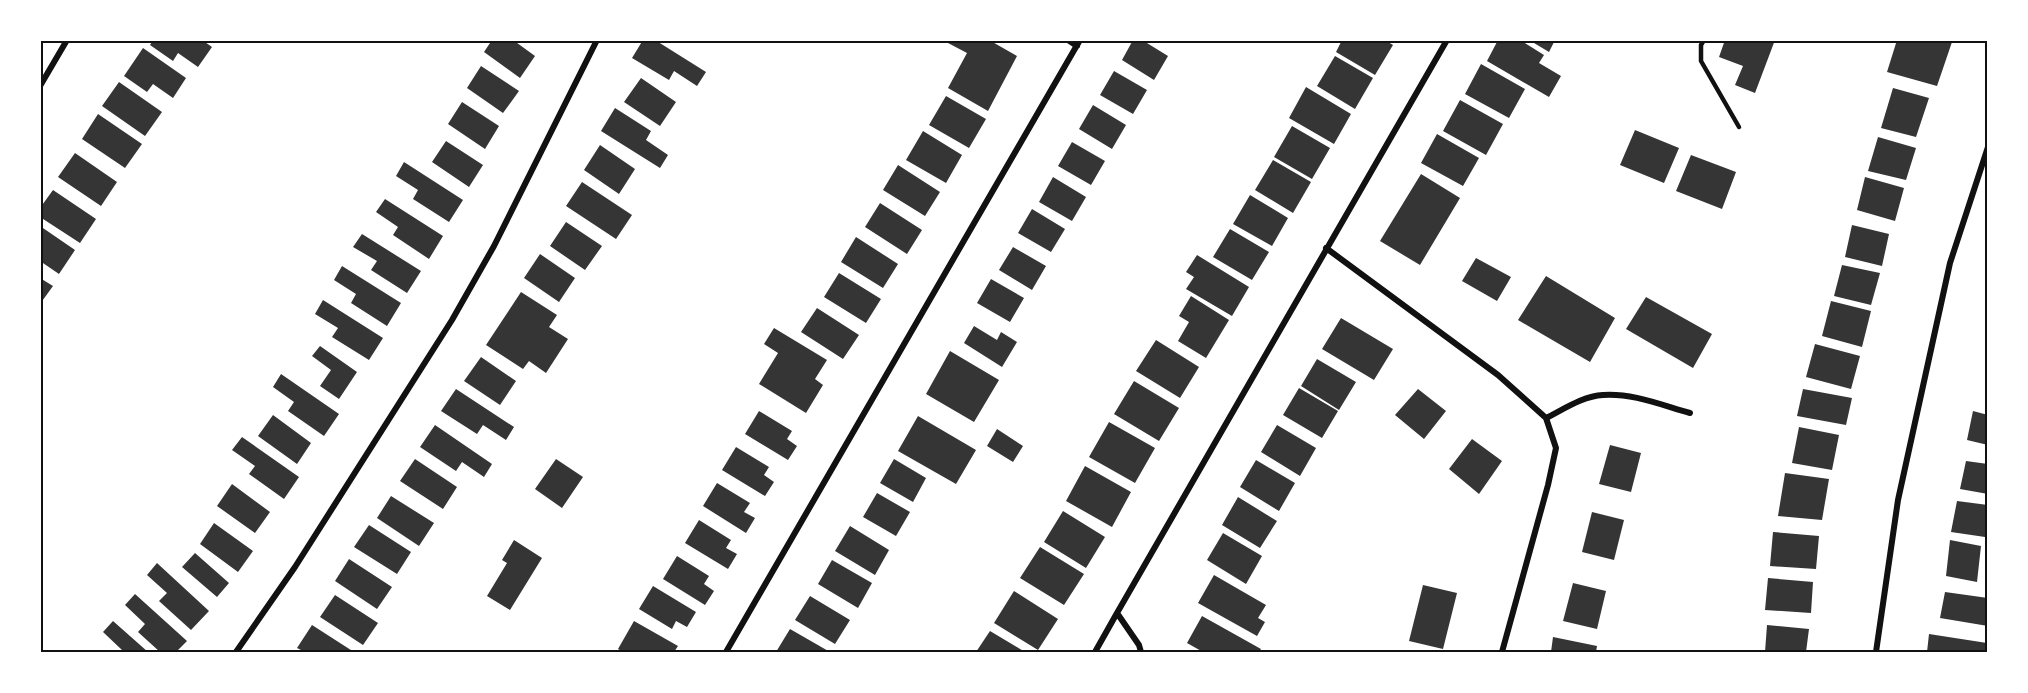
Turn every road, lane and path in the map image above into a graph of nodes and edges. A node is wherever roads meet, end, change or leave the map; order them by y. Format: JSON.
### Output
{"nodes":[{"id":1,"x":66,"y":40,"type":"edge"},
{"id":2,"x":597,"y":40,"type":"edge"},
{"id":3,"x":1068,"y":40,"type":"edge"},
{"id":4,"x":1447,"y":40,"type":"edge"},
{"id":5,"x":1704,"y":40,"type":"edge"},
{"id":6,"x":1078,"y":43,"type":"edge"},
{"id":7,"x":43,"y":77,"type":"edge"},
{"id":8,"x":40,"y":86,"type":"edge"},
{"id":9,"x":1739,"y":128,"type":"dead end"},
{"id":10,"x":1988,"y":147,"type":"edge"},
{"id":11,"x":1326,"y":248,"type":"junction"},
{"id":12,"x":1690,"y":413,"type":"dead end"},
{"id":13,"x":1546,"y":418,"type":"junction"},
{"id":14,"x":1117,"y":613,"type":"junction"},
{"id":15,"x":236,"y":652,"type":"edge"},
{"id":16,"x":726,"y":652,"type":"edge"},
{"id":17,"x":1095,"y":652,"type":"edge"},
{"id":18,"x":1141,"y":652,"type":"edge"},
{"id":19,"x":1502,"y":652,"type":"edge"},
{"id":20,"x":1876,"y":652,"type":"edge"}],
"edges":[{"from":1,"to":7,"type":"street"},
{"from":2,"to":15,"type":"street"},
{"from":3,"to":6,"type":"street"},
{"from":4,"to":11,"type":"street"},
{"from":5,"to":9,"type":"lane"},
{"from":6,"to":16,"type":"street"},
{"from":7,"to":8,"type":"street"},
{"from":10,"to":20,"type":"street"},
{"from":11,"to":13,"type":"street"},
{"from":11,"to":14,"type":"street"},
{"from":12,"to":13,"type":"street"},
{"from":13,"to":19,"type":"street"},
{"from":14,"to":17,"type":"street"},
{"from":14,"to":18,"type":"street"}]}
